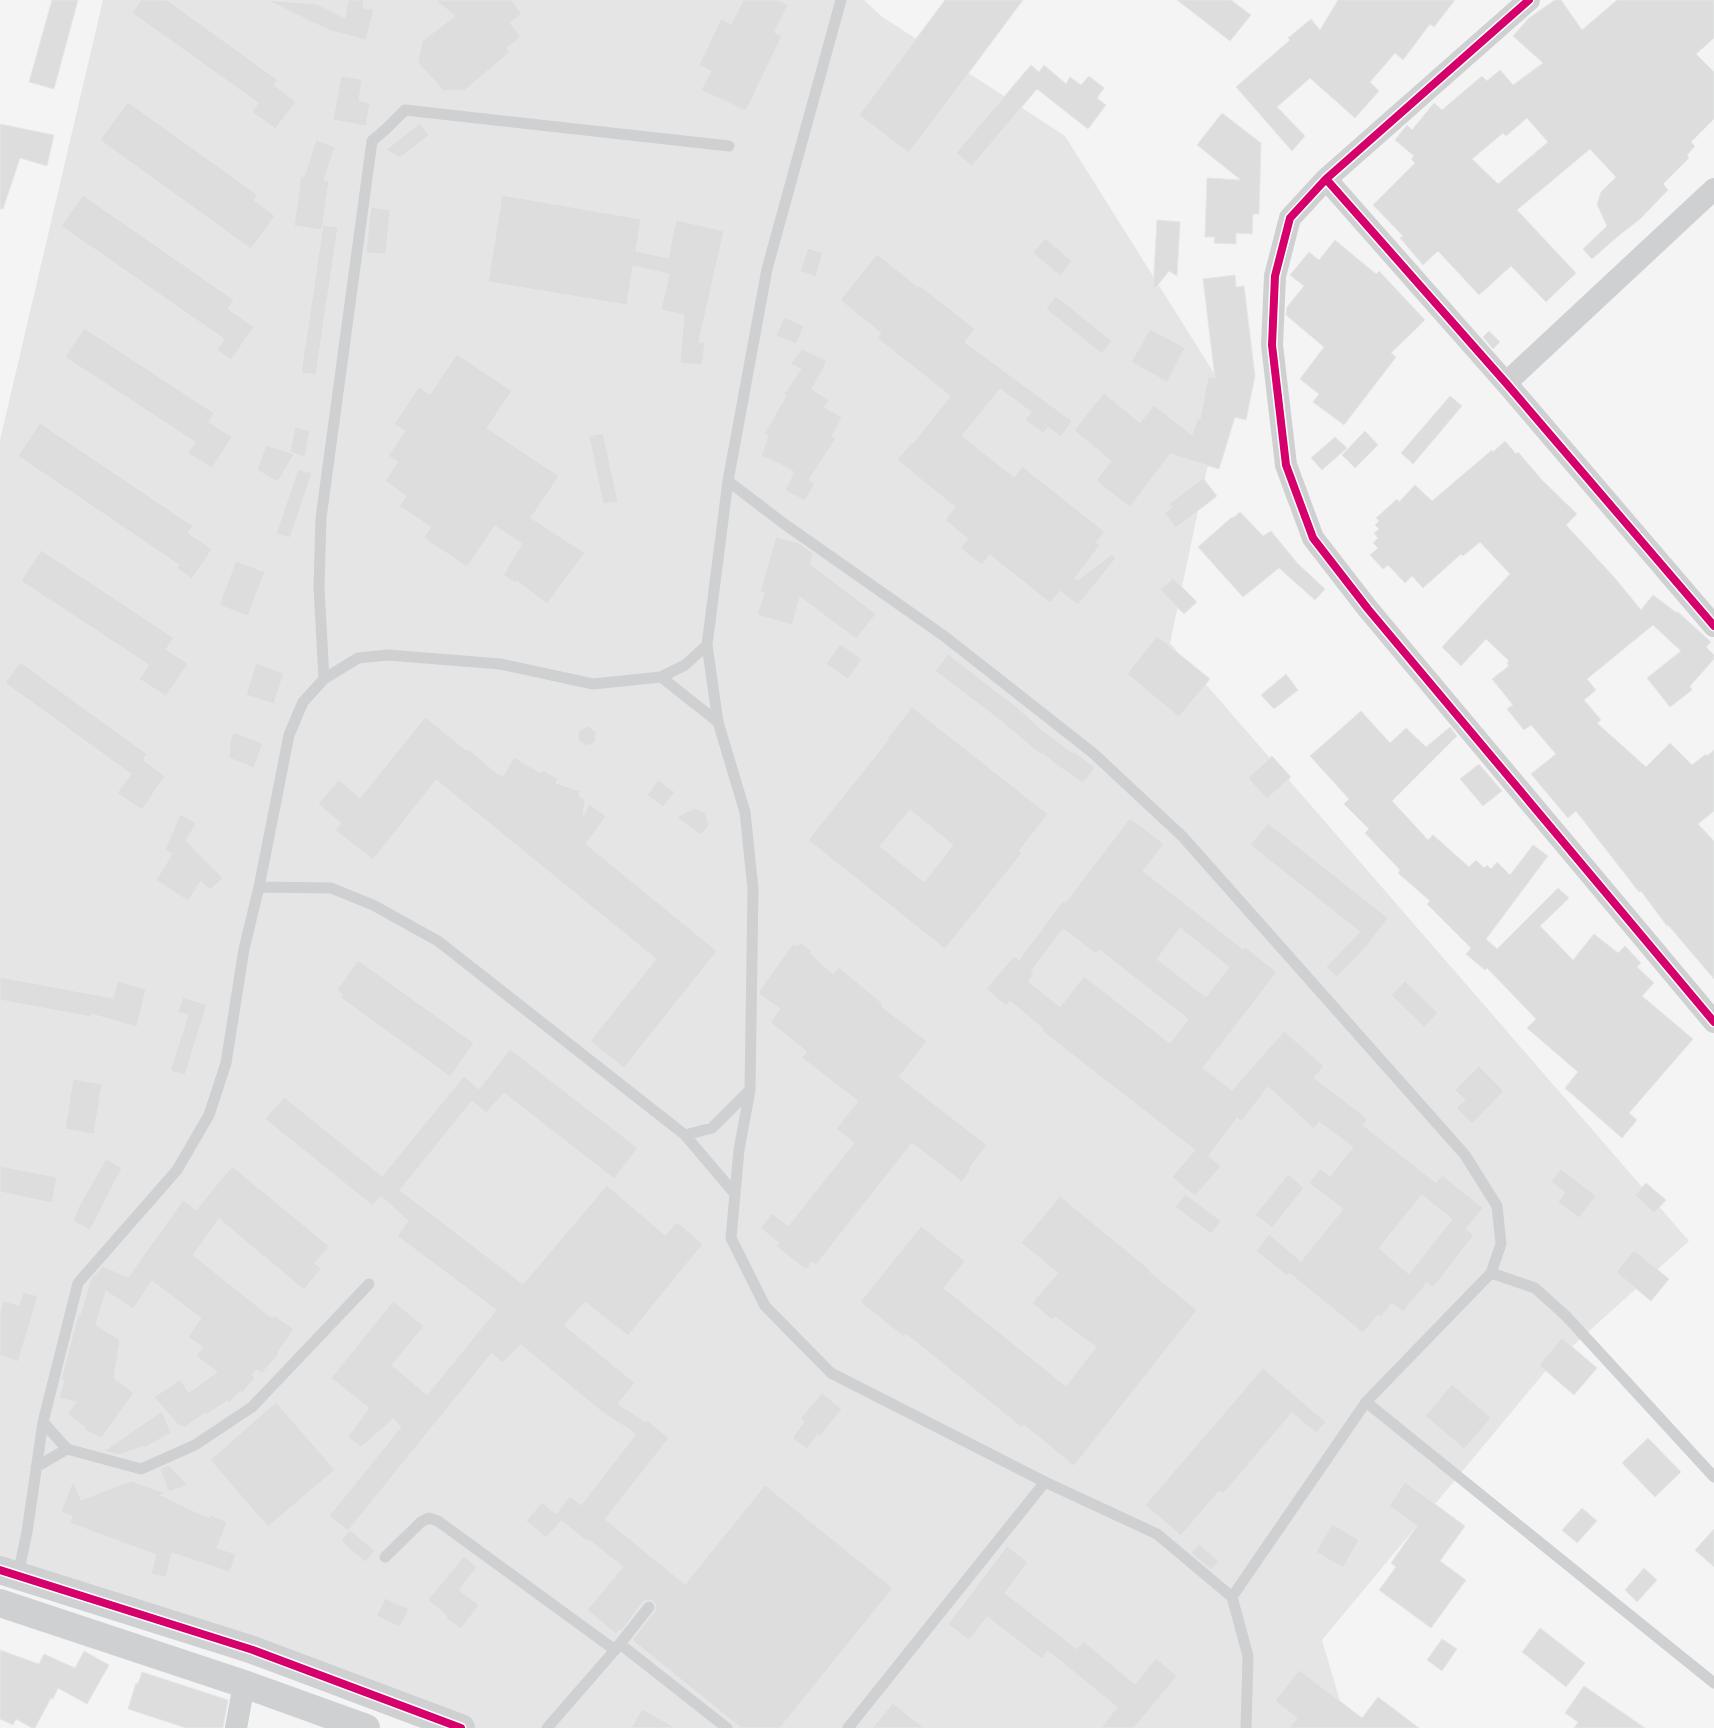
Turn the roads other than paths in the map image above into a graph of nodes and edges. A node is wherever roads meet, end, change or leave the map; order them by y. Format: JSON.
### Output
{"nodes":[{"id":1,"x":841,"y":0,"type":"edge"},
{"id":2,"x":1529,"y":0,"type":"edge"},
{"id":3,"x":729,"y":146,"type":"dead end"},
{"id":4,"x":1326,"y":179,"type":"junction"},
{"id":5,"x":1714,"y":189,"type":"edge"},
{"id":6,"x":1506,"y":384,"type":"junction"},
{"id":7,"x":728,"y":481,"type":"junction"},
{"id":8,"x":1714,"y":626,"type":"edge"},
{"id":9,"x":707,"y":645,"type":"junction"},
{"id":10,"x":661,"y":678,"type":"junction"},
{"id":11,"x":324,"y":679,"type":"junction"},
{"id":12,"x":718,"y":722,"type":"junction"},
{"id":13,"x":259,"y":888,"type":"junction"},
{"id":14,"x":1714,"y":1022,"type":"edge"},
{"id":15,"x":750,"y":1090,"type":"junction"},
{"id":16,"x":685,"y":1135,"type":"junction"},
{"id":17,"x":736,"y":1194,"type":"junction"},
{"id":18,"x":1491,"y":1273,"type":"junction"},
{"id":19,"x":369,"y":1284,"type":"dead end"},
{"id":20,"x":1366,"y":1402,"type":"junction"},
{"id":21,"x":43,"y":1422,"type":"junction"},
{"id":22,"x":67,"y":1449,"type":"junction"},
{"id":23,"x":36,"y":1467,"type":"junction"},
{"id":24,"x":1714,"y":1477,"type":"edge"},
{"id":25,"x":1045,"y":1482,"type":"junction"},
{"id":26,"x":385,"y":1557,"type":"dead end"},
{"id":27,"x":9,"y":1573,"type":"edge"},
{"id":28,"x":1232,"y":1597,"type":"junction"},
{"id":29,"x":0,"y":1603,"type":"edge"},
{"id":30,"x":649,"y":1607,"type":"dead end"},
{"id":31,"x":618,"y":1647,"type":"junction"},
{"id":32,"x":1714,"y":1683,"type":"edge"},
{"id":33,"x":244,"y":1684,"type":"junction"},
{"id":34,"x":236,"y":1728,"type":"edge"},
{"id":35,"x":366,"y":1728,"type":"edge"},
{"id":36,"x":461,"y":1728,"type":"edge"},
{"id":37,"x":546,"y":1728,"type":"edge"},
{"id":38,"x":727,"y":1728,"type":"edge"},
{"id":39,"x":848,"y":1728,"type":"edge"},
{"id":40,"x":1246,"y":1728,"type":"edge"}],
"edges":[{"from":1,"to":7,"type":"lane"},
{"from":2,"to":4,"type":"street"},
{"from":3,"to":11,"type":"lane"},
{"from":4,"to":6,"type":"street"},
{"from":4,"to":14,"type":"street"},
{"from":5,"to":6,"type":"street"},
{"from":6,"to":8,"type":"street"},
{"from":7,"to":9,"type":"lane"},
{"from":7,"to":18,"type":"lane"},
{"from":9,"to":10,"type":"lane"},
{"from":9,"to":12,"type":"lane"},
{"from":10,"to":11,"type":"lane"},
{"from":10,"to":12,"type":"lane"},
{"from":11,"to":13,"type":"lane"},
{"from":12,"to":15,"type":"lane"},
{"from":13,"to":16,"type":"lane"},
{"from":13,"to":21,"type":"lane"},
{"from":15,"to":16,"type":"lane"},
{"from":15,"to":17,"type":"lane"},
{"from":16,"to":17,"type":"lane"},
{"from":17,"to":25,"type":"lane"},
{"from":18,"to":20,"type":"lane"},
{"from":18,"to":24,"type":"lane"},
{"from":19,"to":22,"type":"lane"},
{"from":20,"to":28,"type":"lane"},
{"from":20,"to":32,"type":"lane"},
{"from":21,"to":22,"type":"lane"},
{"from":21,"to":23,"type":"lane"},
{"from":22,"to":23,"type":"lane"},
{"from":23,"to":27,"type":"lane"},
{"from":25,"to":28,"type":"lane"},
{"from":25,"to":39,"type":"lane"},
{"from":26,"to":31,"type":"lane"},
{"from":27,"to":36,"type":"street"},
{"from":28,"to":40,"type":"lane"},
{"from":29,"to":33,"type":"street"},
{"from":30,"to":31,"type":"lane"},
{"from":31,"to":37,"type":"lane"},
{"from":31,"to":38,"type":"lane"},
{"from":33,"to":34,"type":"street"},
{"from":33,"to":35,"type":"street"}]}
